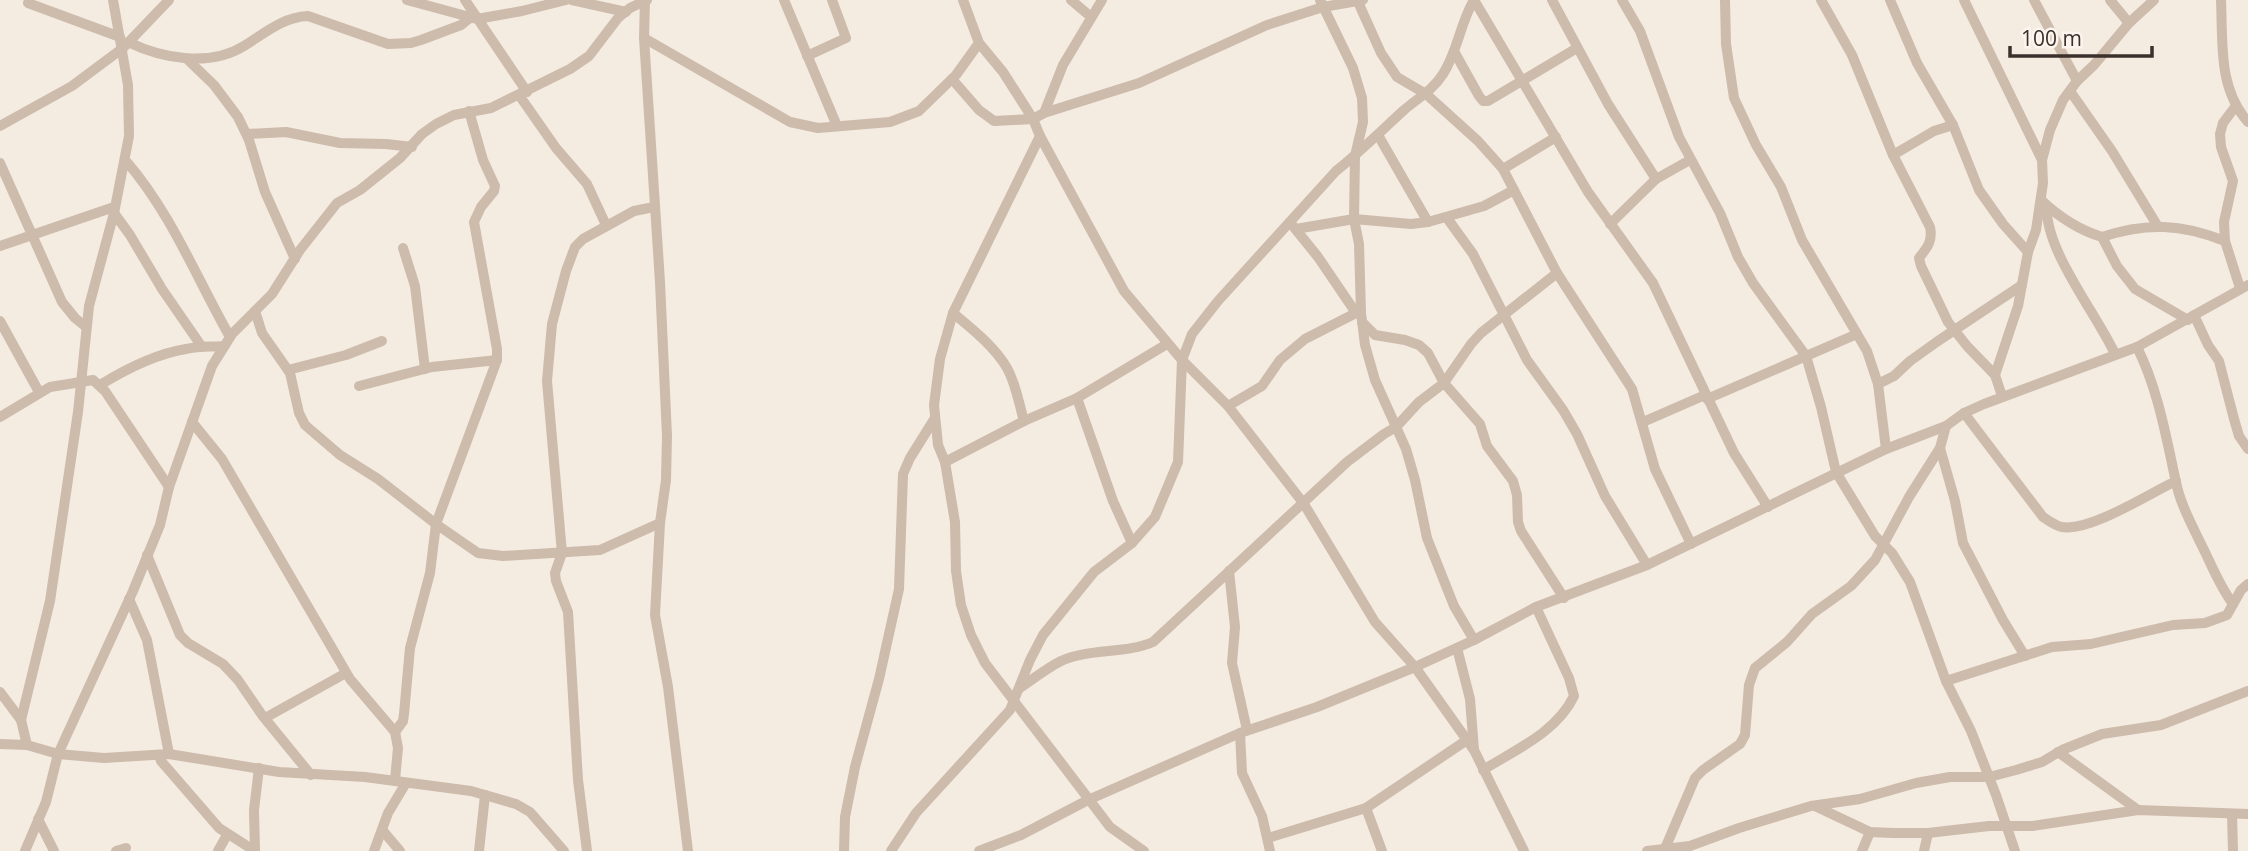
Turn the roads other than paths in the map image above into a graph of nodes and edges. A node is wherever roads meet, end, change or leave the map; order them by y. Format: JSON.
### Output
{"nodes":[{"id":1,"x":113,"y":0,"type":"edge"},
{"id":2,"x":169,"y":0,"type":"edge"},
{"id":3,"x":407,"y":0,"type":"edge"},
{"id":4,"x":465,"y":0,"type":"edge"},
{"id":5,"x":566,"y":0,"type":"edge"},
{"id":6,"x":572,"y":0,"type":"edge"},
{"id":7,"x":646,"y":0,"type":"edge"},
{"id":8,"x":784,"y":0,"type":"edge"},
{"id":9,"x":832,"y":0,"type":"edge"},
{"id":10,"x":963,"y":0,"type":"edge"},
{"id":11,"x":1071,"y":0,"type":"edge"},
{"id":12,"x":1102,"y":0,"type":"edge"},
{"id":13,"x":1474,"y":0,"type":"edge"},
{"id":14,"x":1552,"y":0,"type":"edge"},
{"id":15,"x":1622,"y":0,"type":"edge"},
{"id":16,"x":1725,"y":0,"type":"edge"},
{"id":17,"x":1821,"y":0,"type":"edge"},
{"id":18,"x":1890,"y":0,"type":"edge"},
{"id":19,"x":1964,"y":0,"type":"edge"},
{"id":20,"x":2034,"y":0,"type":"edge"},
{"id":21,"x":2110,"y":0,"type":"edge"},
{"id":22,"x":2154,"y":0,"type":"edge"},
{"id":23,"x":2221,"y":0,"type":"edge"},
{"id":24,"x":1360,"y":1,"type":"edge"},
{"id":25,"x":29,"y":3,"type":"dead end"},
{"id":26,"x":1321,"y":4,"type":"edge"},
{"id":27,"x":626,"y":12,"type":"junction"},
{"id":28,"x":1091,"y":17,"type":"junction"},
{"id":29,"x":474,"y":18,"type":"junction"},
{"id":30,"x":2129,"y":23,"type":"junction"},
{"id":31,"x":644,"y":38,"type":"junction"},
{"id":32,"x":123,"y":43,"type":"junction"},
{"id":33,"x":979,"y":43,"type":"junction"},
{"id":34,"x":1577,"y":48,"type":"junction"},
{"id":35,"x":1455,"y":53,"type":"junction"},
{"id":36,"x":807,"y":57,"type":"junction"},
{"id":37,"x":187,"y":59,"type":"junction"},
{"id":38,"x":952,"y":79,"type":"junction"},
{"id":39,"x":1522,"y":79,"type":"junction"},
{"id":40,"x":2077,"y":81,"type":"junction"},
{"id":41,"x":2070,"y":91,"type":"junction"},
{"id":42,"x":523,"y":94,"type":"junction"},
{"id":43,"x":1426,"y":94,"type":"junction"},
{"id":44,"x":2235,"y":107,"type":"junction"},
{"id":45,"x":469,"y":111,"type":"junction"},
{"id":46,"x":1044,"y":113,"type":"junction"},
{"id":47,"x":1033,"y":119,"type":"junction"},
{"id":48,"x":2248,"y":122,"type":"edge"},
{"id":49,"x":1953,"y":125,"type":"junction"},
{"id":50,"x":0,"y":126,"type":"edge"},
{"id":51,"x":837,"y":126,"type":"junction"},
{"id":52,"x":247,"y":134,"type":"junction"},
{"id":53,"x":1378,"y":135,"type":"junction"},
{"id":54,"x":1040,"y":136,"type":"junction"},
{"id":55,"x":1556,"y":137,"type":"junction"},
{"id":56,"x":412,"y":147,"type":"junction"},
{"id":57,"x":1893,"y":155,"type":"junction"},
{"id":58,"x":1355,"y":156,"type":"junction"},
{"id":59,"x":1690,"y":160,"type":"junction"},
{"id":60,"x":2042,"y":160,"type":"junction"},
{"id":61,"x":126,"y":161,"type":"junction"},
{"id":62,"x":0,"y":163,"type":"edge"},
{"id":63,"x":1503,"y":169,"type":"junction"},
{"id":64,"x":1656,"y":179,"type":"junction"},
{"id":65,"x":1514,"y":190,"type":"junction"},
{"id":66,"x":2044,"y":203,"type":"junction"},
{"id":67,"x":654,"y":207,"type":"junction"},
{"id":68,"x":114,"y":210,"type":"junction"},
{"id":69,"x":1447,"y":218,"type":"junction"},
{"id":70,"x":1354,"y":219,"type":"junction"},
{"id":71,"x":1428,"y":222,"type":"junction"},
{"id":72,"x":1610,"y":224,"type":"junction"},
{"id":73,"x":606,"y":225,"type":"junction"},
{"id":74,"x":2157,"y":225,"type":"junction"},
{"id":75,"x":1292,"y":226,"type":"junction"},
{"id":76,"x":32,"y":234,"type":"junction"},
{"id":77,"x":2102,"y":237,"type":"junction"},
{"id":78,"x":2225,"y":241,"type":"junction"},
{"id":79,"x":0,"y":246,"type":"edge"},
{"id":80,"x":403,"y":248,"type":"dead end"},
{"id":81,"x":2028,"y":252,"type":"junction"},
{"id":82,"x":295,"y":259,"type":"junction"},
{"id":83,"x":1557,"y":273,"type":"junction"},
{"id":84,"x":2022,"y":285,"type":"junction"},
{"id":85,"x":2244,"y":287,"type":"edge"},
{"id":86,"x":255,"y":311,"type":"junction"},
{"id":87,"x":953,"y":313,"type":"junction"},
{"id":88,"x":1503,"y":315,"type":"junction"},
{"id":89,"x":1360,"y":316,"type":"junction"},
{"id":90,"x":2191,"y":318,"type":"junction"},
{"id":91,"x":0,"y":321,"type":"edge"},
{"id":92,"x":86,"y":327,"type":"junction"},
{"id":93,"x":1954,"y":332,"type":"junction"},
{"id":94,"x":1857,"y":334,"type":"junction"},
{"id":95,"x":227,"y":341,"type":"junction"},
{"id":96,"x":382,"y":341,"type":"dead end"},
{"id":97,"x":1167,"y":344,"type":"junction"},
{"id":98,"x":202,"y":347,"type":"junction"},
{"id":99,"x":2137,"y":347,"type":"junction"},
{"id":100,"x":2115,"y":354,"type":"junction"},
{"id":101,"x":1806,"y":356,"type":"junction"},
{"id":102,"x":497,"y":360,"type":"junction"},
{"id":103,"x":1182,"y":360,"type":"junction"},
{"id":104,"x":425,"y":369,"type":"junction"},
{"id":105,"x":288,"y":370,"type":"junction"},
{"id":106,"x":1995,"y":375,"type":"junction"},
{"id":107,"x":80,"y":381,"type":"junction"},
{"id":108,"x":1444,"y":383,"type":"junction"},
{"id":109,"x":1878,"y":384,"type":"junction"},
{"id":110,"x":100,"y":385,"type":"junction"},
{"id":111,"x":359,"y":386,"type":"dead end"},
{"id":112,"x":39,"y":392,"type":"junction"},
{"id":113,"x":2003,"y":396,"type":"junction"},
{"id":114,"x":1706,"y":397,"type":"junction"},
{"id":115,"x":1077,"y":398,"type":"junction"},
{"id":116,"x":1228,"y":406,"type":"junction"},
{"id":117,"x":1964,"y":413,"type":"junction"},
{"id":118,"x":0,"y":417,"type":"edge"},
{"id":119,"x":935,"y":418,"type":"junction"},
{"id":120,"x":1024,"y":421,"type":"junction"},
{"id":121,"x":192,"y":422,"type":"junction"},
{"id":122,"x":1643,"y":422,"type":"junction"},
{"id":123,"x":1946,"y":426,"type":"junction"},
{"id":124,"x":1396,"y":428,"type":"junction"},
{"id":125,"x":919,"y":442,"type":"junction"},
{"id":126,"x":939,"y":445,"type":"junction"},
{"id":127,"x":1940,"y":448,"type":"junction"},
{"id":128,"x":1886,"y":449,"type":"junction"},
{"id":129,"x":2248,"y":449,"type":"edge"},
{"id":130,"x":945,"y":462,"type":"junction"},
{"id":131,"x":1836,"y":472,"type":"junction"},
{"id":132,"x":2176,"y":481,"type":"junction"},
{"id":133,"x":169,"y":487,"type":"junction"},
{"id":134,"x":1304,"y":504,"type":"junction"},
{"id":135,"x":1768,"y":507,"type":"junction"},
{"id":136,"x":660,"y":523,"type":"junction"},
{"id":137,"x":436,"y":524,"type":"junction"},
{"id":138,"x":1132,"y":543,"type":"junction"},
{"id":139,"x":1691,"y":544,"type":"junction"},
{"id":140,"x":1883,"y":545,"type":"junction"},
{"id":141,"x":562,"y":553,"type":"junction"},
{"id":142,"x":147,"y":555,"type":"junction"},
{"id":143,"x":1647,"y":565,"type":"junction"},
{"id":144,"x":1229,"y":571,"type":"junction"},
{"id":145,"x":2248,"y":583,"type":"edge"},
{"id":146,"x":1564,"y":598,"type":"junction"},
{"id":147,"x":129,"y":599,"type":"junction"},
{"id":148,"x":2233,"y":604,"type":"junction"},
{"id":149,"x":1536,"y":607,"type":"junction"},
{"id":150,"x":1474,"y":640,"type":"junction"},
{"id":151,"x":1457,"y":648,"type":"junction"},
{"id":152,"x":2025,"y":656,"type":"junction"},
{"id":153,"x":1415,"y":667,"type":"junction"},
{"id":154,"x":346,"y":673,"type":"junction"},
{"id":155,"x":1946,"y":681,"type":"junction"},
{"id":156,"x":1020,"y":688,"type":"junction"},
{"id":157,"x":2248,"y":691,"type":"edge"},
{"id":158,"x":0,"y":692,"type":"edge"},
{"id":159,"x":1014,"y":700,"type":"junction"},
{"id":160,"x":265,"y":718,"type":"junction"},
{"id":161,"x":21,"y":720,"type":"junction"},
{"id":162,"x":1244,"y":731,"type":"junction"},
{"id":163,"x":395,"y":732,"type":"junction"},
{"id":164,"x":0,"y":744,"type":"edge"},
{"id":165,"x":27,"y":745,"type":"junction"},
{"id":166,"x":1470,"y":745,"type":"junction"},
{"id":167,"x":2058,"y":752,"type":"junction"},
{"id":168,"x":58,"y":754,"type":"junction"},
{"id":169,"x":164,"y":755,"type":"junction"},
{"id":170,"x":259,"y":768,"type":"junction"},
{"id":171,"x":1483,"y":770,"type":"junction"},
{"id":172,"x":311,"y":775,"type":"junction"},
{"id":173,"x":1989,"y":776,"type":"junction"},
{"id":174,"x":400,"y":782,"type":"junction"},
{"id":175,"x":485,"y":795,"type":"junction"},
{"id":176,"x":1088,"y":800,"type":"junction"},
{"id":177,"x":1811,"y":806,"type":"junction"},
{"id":178,"x":1366,"y":808,"type":"junction"},
{"id":179,"x":2138,"y":810,"type":"junction"},
{"id":180,"x":2232,"y":814,"type":"junction"},
{"id":181,"x":2248,"y":814,"type":"edge"},
{"id":182,"x":38,"y":819,"type":"junction"},
{"id":183,"x":2006,"y":827,"type":"junction"},
{"id":184,"x":383,"y":831,"type":"junction"},
{"id":185,"x":1870,"y":832,"type":"junction"},
{"id":186,"x":1928,"y":833,"type":"junction"},
{"id":187,"x":227,"y":835,"type":"junction"},
{"id":188,"x":1268,"y":838,"type":"junction"},
{"id":189,"x":1665,"y":850,"type":"edge"},
{"id":190,"x":25,"y":851,"type":"edge"},
{"id":191,"x":54,"y":851,"type":"edge"},
{"id":192,"x":218,"y":851,"type":"edge"},
{"id":193,"x":374,"y":851,"type":"edge"},
{"id":194,"x":400,"y":851,"type":"edge"},
{"id":195,"x":480,"y":851,"type":"edge"},
{"id":196,"x":564,"y":851,"type":"edge"},
{"id":197,"x":587,"y":851,"type":"edge"},
{"id":198,"x":688,"y":851,"type":"edge"},
{"id":199,"x":844,"y":851,"type":"edge"},
{"id":200,"x":891,"y":851,"type":"edge"},
{"id":201,"x":979,"y":851,"type":"edge"},
{"id":202,"x":1144,"y":851,"type":"edge"},
{"id":203,"x":1270,"y":851,"type":"edge"},
{"id":204,"x":1382,"y":851,"type":"edge"},
{"id":205,"x":1524,"y":851,"type":"edge"},
{"id":206,"x":1647,"y":851,"type":"edge"},
{"id":207,"x":1861,"y":851,"type":"edge"},
{"id":208,"x":1924,"y":851,"type":"edge"},
{"id":209,"x":2015,"y":851,"type":"edge"},
{"id":210,"x":2233,"y":851,"type":"edge"}],
"edges":[{"from":1,"to":32,"type":"street"},
{"from":2,"to":32,"type":"street"},
{"from":3,"to":29,"type":"street"},
{"from":4,"to":29,"type":"street"},
{"from":5,"to":29,"type":"street"},
{"from":6,"to":27,"type":"street"},
{"from":7,"to":27,"type":"street"},
{"from":7,"to":31,"type":"street"},
{"from":8,"to":36,"type":"street"},
{"from":9,"to":36,"type":"street"},
{"from":10,"to":33,"type":"street"},
{"from":11,"to":28,"type":"street"},
{"from":12,"to":28,"type":"street"},
{"from":13,"to":35,"type":"street"},
{"from":13,"to":39,"type":"street"},
{"from":14,"to":34,"type":"street"},
{"from":15,"to":59,"type":"street"},
{"from":16,"to":94,"type":"street"},
{"from":17,"to":57,"type":"street"},
{"from":18,"to":49,"type":"street"},
{"from":19,"to":60,"type":"street"},
{"from":20,"to":40,"type":"street"},
{"from":21,"to":30,"type":"street"},
{"from":22,"to":30,"type":"street"},
{"from":23,"to":44,"type":"street"},
{"from":24,"to":26,"type":"street"},
{"from":24,"to":43,"type":"street"},
{"from":25,"to":32,"type":"street"},
{"from":26,"to":46,"type":"street"},
{"from":26,"to":58,"type":"street"},
{"from":27,"to":42,"type":"street"},
{"from":28,"to":46,"type":"street"},
{"from":29,"to":37,"type":"street"},
{"from":29,"to":42,"type":"street"},
{"from":30,"to":40,"type":"street"},
{"from":31,"to":51,"type":"street"},
{"from":31,"to":67,"type":"street"},
{"from":32,"to":37,"type":"street"},
{"from":32,"to":50,"type":"street"},
{"from":32,"to":61,"type":"street"},
{"from":33,"to":38,"type":"street"},
{"from":33,"to":47,"type":"street"},
{"from":34,"to":39,"type":"street"},
{"from":34,"to":64,"type":"street"},
{"from":35,"to":39,"type":"street"},
{"from":35,"to":43,"type":"street"},
{"from":36,"to":51,"type":"street"},
{"from":37,"to":52,"type":"street"},
{"from":38,"to":47,"type":"street"},
{"from":38,"to":51,"type":"street"},
{"from":39,"to":55,"type":"street"},
{"from":40,"to":41,"type":"street"},
{"from":41,"to":60,"type":"street"},
{"from":41,"to":74,"type":"street"},
{"from":42,"to":45,"type":"street"},
{"from":42,"to":73,"type":"street"},
{"from":43,"to":53,"type":"street"},
{"from":43,"to":63,"type":"street"},
{"from":44,"to":48,"type":"street"},
{"from":44,"to":78,"type":"street"},
{"from":45,"to":56,"type":"street"},
{"from":45,"to":102,"type":"street"},
{"from":46,"to":47,"type":"street"},
{"from":47,"to":54,"type":"street"},
{"from":49,"to":57,"type":"street"},
{"from":49,"to":81,"type":"street"},
{"from":52,"to":56,"type":"street"},
{"from":52,"to":82,"type":"street"},
{"from":53,"to":58,"type":"street"},
{"from":53,"to":71,"type":"street"},
{"from":54,"to":87,"type":"street"},
{"from":54,"to":97,"type":"street"},
{"from":55,"to":63,"type":"street"},
{"from":55,"to":72,"type":"street"},
{"from":56,"to":82,"type":"street"},
{"from":57,"to":93,"type":"street"},
{"from":58,"to":70,"type":"street"},
{"from":58,"to":75,"type":"street"},
{"from":59,"to":64,"type":"street"},
{"from":59,"to":101,"type":"street"},
{"from":60,"to":66,"type":"street"},
{"from":61,"to":68,"type":"street"},
{"from":61,"to":95,"type":"street"},
{"from":62,"to":76,"type":"street"},
{"from":63,"to":65,"type":"street"},
{"from":64,"to":72,"type":"street"},
{"from":65,"to":69,"type":"street"},
{"from":65,"to":83,"type":"street"},
{"from":66,"to":77,"type":"street"},
{"from":66,"to":81,"type":"street"},
{"from":66,"to":100,"type":"street"},
{"from":67,"to":73,"type":"street"},
{"from":67,"to":136,"type":"street"},
{"from":68,"to":76,"type":"street"},
{"from":68,"to":92,"type":"street"},
{"from":68,"to":98,"type":"street"},
{"from":69,"to":71,"type":"street"},
{"from":69,"to":88,"type":"street"},
{"from":70,"to":71,"type":"street"},
{"from":70,"to":75,"type":"street"},
{"from":70,"to":89,"type":"street"},
{"from":72,"to":114,"type":"street"},
{"from":73,"to":141,"type":"street"},
{"from":74,"to":77,"type":"street"},
{"from":74,"to":78,"type":"street"},
{"from":75,"to":89,"type":"street"},
{"from":75,"to":103,"type":"street"},
{"from":76,"to":79,"type":"street"},
{"from":76,"to":92,"type":"street"},
{"from":77,"to":90,"type":"street"},
{"from":78,"to":85,"type":"street"},
{"from":80,"to":104,"type":"street"},
{"from":81,"to":84,"type":"street"},
{"from":82,"to":86,"type":"street"},
{"from":83,"to":88,"type":"street"},
{"from":83,"to":122,"type":"street"},
{"from":84,"to":93,"type":"street"},
{"from":84,"to":106,"type":"street"},
{"from":85,"to":90,"type":"street"},
{"from":86,"to":95,"type":"street"},
{"from":86,"to":105,"type":"street"},
{"from":87,"to":119,"type":"street"},
{"from":87,"to":120,"type":"street"},
{"from":88,"to":108,"type":"street"},
{"from":88,"to":143,"type":"street"},
{"from":89,"to":108,"type":"street"},
{"from":89,"to":116,"type":"street"},
{"from":89,"to":124,"type":"street"},
{"from":90,"to":99,"type":"street"},
{"from":90,"to":129,"type":"street"},
{"from":91,"to":112,"type":"street"},
{"from":92,"to":107,"type":"street"},
{"from":93,"to":106,"type":"street"},
{"from":93,"to":109,"type":"street"},
{"from":94,"to":101,"type":"street"},
{"from":94,"to":109,"type":"street"},
{"from":95,"to":98,"type":"street"},
{"from":95,"to":121,"type":"street"},
{"from":96,"to":105,"type":"street"},
{"from":97,"to":103,"type":"street"},
{"from":97,"to":115,"type":"street"},
{"from":98,"to":110,"type":"street"},
{"from":99,"to":100,"type":"street"},
{"from":99,"to":132,"type":"street"},
{"from":100,"to":113,"type":"street"},
{"from":101,"to":114,"type":"street"},
{"from":101,"to":131,"type":"street"},
{"from":102,"to":104,"type":"street"},
{"from":102,"to":137,"type":"street"},
{"from":103,"to":116,"type":"street"},
{"from":103,"to":138,"type":"street"},
{"from":104,"to":111,"type":"street"},
{"from":105,"to":137,"type":"street"},
{"from":106,"to":113,"type":"street"},
{"from":107,"to":110,"type":"street"},
{"from":107,"to":112,"type":"street"},
{"from":107,"to":161,"type":"street"},
{"from":108,"to":124,"type":"street"},
{"from":108,"to":146,"type":"street"},
{"from":109,"to":128,"type":"street"},
{"from":110,"to":133,"type":"street"},
{"from":112,"to":118,"type":"street"},
{"from":113,"to":117,"type":"street"},
{"from":114,"to":122,"type":"street"},
{"from":114,"to":135,"type":"street"},
{"from":115,"to":120,"type":"street"},
{"from":115,"to":138,"type":"street"},
{"from":116,"to":134,"type":"street"},
{"from":117,"to":123,"type":"street"},
{"from":117,"to":132,"type":"street"},
{"from":119,"to":125,"type":"street"},
{"from":119,"to":126,"type":"street"},
{"from":120,"to":130,"type":"street"},
{"from":121,"to":133,"type":"street"},
{"from":121,"to":154,"type":"street"},
{"from":122,"to":139,"type":"street"},
{"from":123,"to":127,"type":"street"},
{"from":123,"to":128,"type":"street"},
{"from":124,"to":134,"type":"street"},
{"from":124,"to":150,"type":"street"},
{"from":125,"to":126,"type":"street"},
{"from":125,"to":199,"type":"street"},
{"from":126,"to":130,"type":"street"},
{"from":127,"to":140,"type":"street"},
{"from":127,"to":152,"type":"street"},
{"from":128,"to":131,"type":"street"},
{"from":130,"to":159,"type":"street"},
{"from":131,"to":135,"type":"street"},
{"from":131,"to":140,"type":"street"},
{"from":132,"to":148,"type":"street"},
{"from":133,"to":142,"type":"street"},
{"from":134,"to":144,"type":"street"},
{"from":134,"to":153,"type":"street"},
{"from":135,"to":139,"type":"street"},
{"from":136,"to":141,"type":"street"},
{"from":136,"to":198,"type":"street"},
{"from":137,"to":141,"type":"street"},
{"from":137,"to":163,"type":"street"},
{"from":138,"to":156,"type":"street"},
{"from":139,"to":143,"type":"street"},
{"from":140,"to":155,"type":"street"},
{"from":140,"to":189,"type":"street"},
{"from":141,"to":197,"type":"street"},
{"from":142,"to":147,"type":"street"},
{"from":142,"to":160,"type":"street"},
{"from":143,"to":146,"type":"street"},
{"from":144,"to":156,"type":"street"},
{"from":144,"to":162,"type":"street"},
{"from":145,"to":148,"type":"street"},
{"from":146,"to":149,"type":"street"},
{"from":147,"to":168,"type":"street"},
{"from":147,"to":169,"type":"street"},
{"from":148,"to":152,"type":"street"},
{"from":149,"to":150,"type":"street"},
{"from":149,"to":171,"type":"street"},
{"from":150,"to":151,"type":"street"},
{"from":151,"to":153,"type":"street"},
{"from":151,"to":166,"type":"street"},
{"from":152,"to":155,"type":"street"},
{"from":153,"to":162,"type":"street"},
{"from":153,"to":166,"type":"street"},
{"from":154,"to":160,"type":"street"},
{"from":154,"to":163,"type":"street"},
{"from":155,"to":173,"type":"street"},
{"from":156,"to":159,"type":"street"},
{"from":157,"to":167,"type":"street"},
{"from":158,"to":161,"type":"street"},
{"from":159,"to":176,"type":"street"},
{"from":159,"to":200,"type":"street"},
{"from":160,"to":172,"type":"street"},
{"from":161,"to":165,"type":"street"},
{"from":162,"to":176,"type":"street"},
{"from":162,"to":188,"type":"street"},
{"from":163,"to":174,"type":"street"},
{"from":164,"to":165,"type":"street"},
{"from":165,"to":168,"type":"street"},
{"from":166,"to":171,"type":"street"},
{"from":166,"to":178,"type":"street"},
{"from":167,"to":173,"type":"street"},
{"from":167,"to":179,"type":"street"},
{"from":168,"to":169,"type":"street"},
{"from":168,"to":182,"type":"street"},
{"from":169,"to":170,"type":"street"},
{"from":169,"to":187,"type":"street"},
{"from":170,"to":172,"type":"street"},
{"from":170,"to":187,"type":"street"},
{"from":171,"to":205,"type":"street"},
{"from":172,"to":174,"type":"street"},
{"from":173,"to":177,"type":"street"},
{"from":173,"to":183,"type":"street"},
{"from":174,"to":175,"type":"street"},
{"from":174,"to":184,"type":"street"},
{"from":175,"to":195,"type":"street"},
{"from":175,"to":196,"type":"street"},
{"from":176,"to":201,"type":"street"},
{"from":176,"to":202,"type":"street"},
{"from":177,"to":185,"type":"street"},
{"from":177,"to":189,"type":"street"},
{"from":178,"to":188,"type":"street"},
{"from":178,"to":204,"type":"street"},
{"from":179,"to":180,"type":"street"},
{"from":179,"to":183,"type":"street"},
{"from":180,"to":181,"type":"street"},
{"from":180,"to":210,"type":"street"},
{"from":182,"to":190,"type":"street"},
{"from":182,"to":191,"type":"street"},
{"from":183,"to":186,"type":"street"},
{"from":183,"to":209,"type":"street"},
{"from":184,"to":193,"type":"street"},
{"from":184,"to":194,"type":"street"},
{"from":185,"to":186,"type":"street"},
{"from":185,"to":207,"type":"street"},
{"from":186,"to":208,"type":"street"},
{"from":187,"to":192,"type":"street"},
{"from":188,"to":203,"type":"street"},
{"from":189,"to":206,"type":"street"}]}
